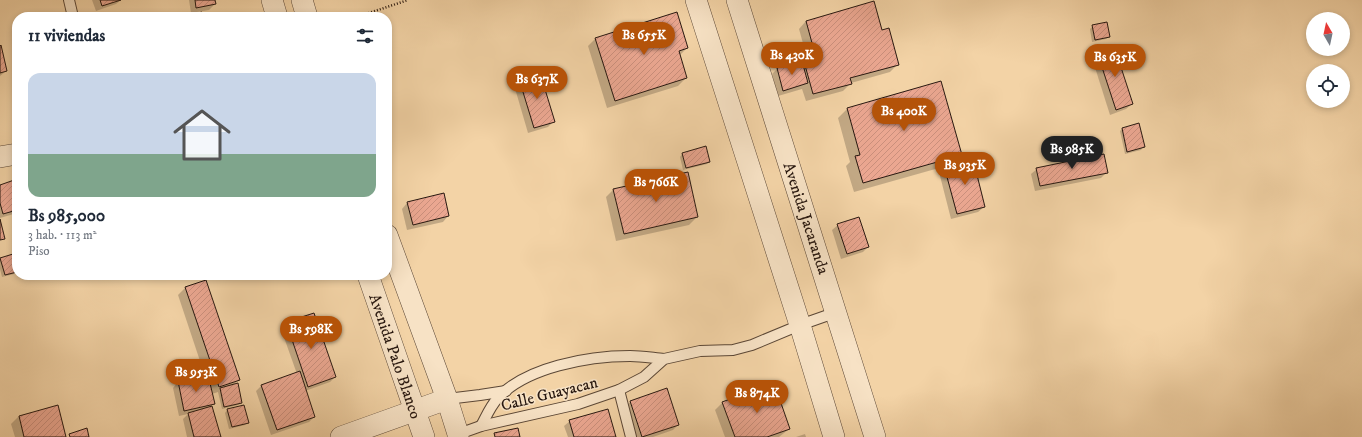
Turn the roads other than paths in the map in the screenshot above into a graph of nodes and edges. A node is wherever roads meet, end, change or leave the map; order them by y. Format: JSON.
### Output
{"nodes":[{"id":1,"x":69,"y":0,"type":"edge"},
{"id":2,"x":272,"y":0,"type":"edge"},
{"id":3,"x":302,"y":0,"type":"edge"},
{"id":4,"x":696,"y":0,"type":"edge"},
{"id":5,"x":737,"y":0,"type":"edge"},
{"id":6,"x":72,"y":12,"type":"edge"},
{"id":7,"x":276,"y":12,"type":"edge"},
{"id":8,"x":306,"y":12,"type":"edge"},
{"id":9,"x":12,"y":155,"type":"edge"},
{"id":10,"x":0,"y":157,"type":"edge"},
{"id":11,"x":392,"y":249,"type":"edge"},
{"id":12,"x":370,"y":280,"type":"edge"},
{"id":13,"x":837,"y":312,"type":"junction"},
{"id":14,"x":800,"y":325,"type":"junction"},
{"id":15,"x":664,"y":359,"type":"junction"},
{"id":16,"x":508,"y":390,"type":"junction"},
{"id":17,"x":619,"y":390,"type":"junction"},
{"id":18,"x":447,"y":399,"type":"junction"},
{"id":19,"x":416,"y":411,"type":"junction"},
{"id":20,"x":481,"y":426,"type":"junction"},
{"id":21,"x":456,"y":436,"type":"edge"},
{"id":22,"x":341,"y":437,"type":"edge"},
{"id":23,"x":424,"y":437,"type":"edge"},
{"id":24,"x":632,"y":437,"type":"edge"},
{"id":25,"x":834,"y":437,"type":"edge"},
{"id":26,"x":876,"y":437,"type":"edge"}],
"edges":[{"from":1,"to":6,"type":"lane"},
{"from":2,"to":7,"type":"street"},
{"from":3,"to":8,"type":"street"},
{"from":4,"to":14,"type":"street"},
{"from":5,"to":13,"type":"street","name":"Avenida Jacaranda"},
{"from":9,"to":10,"type":"street"},
{"from":11,"to":18,"type":"street","name":"Avenida Palo Blanco"},
{"from":12,"to":19,"type":"street","name":"Avenida Palo Blanco"},
{"from":13,"to":14,"type":"lane","name":"Calle Guayacan"},
{"from":13,"to":26,"type":"street","name":"Avenida Jacaranda"},
{"from":14,"to":15,"type":"lane","name":"Calle Guayacan"},
{"from":14,"to":25,"type":"street"},
{"from":15,"to":16,"type":"lane","name":"Calle Guayacan"},
{"from":15,"to":17,"type":"lane","name":"Calle Guayacan"},
{"from":16,"to":18,"type":"lane"},
{"from":16,"to":20,"type":"lane","name":"Calle Guayacan"},
{"from":17,"to":20,"type":"lane","name":"Calle Guayacan"},
{"from":17,"to":24,"type":"lane"},
{"from":18,"to":19,"type":"street"},
{"from":18,"to":21,"type":"street","name":"Avenida Palo Blanco"},
{"from":19,"to":22,"type":"street"},
{"from":19,"to":23,"type":"street","name":"Avenida Palo Blanco"},
{"from":20,"to":21,"type":"lane","name":"Calle Guayacan"}]}
